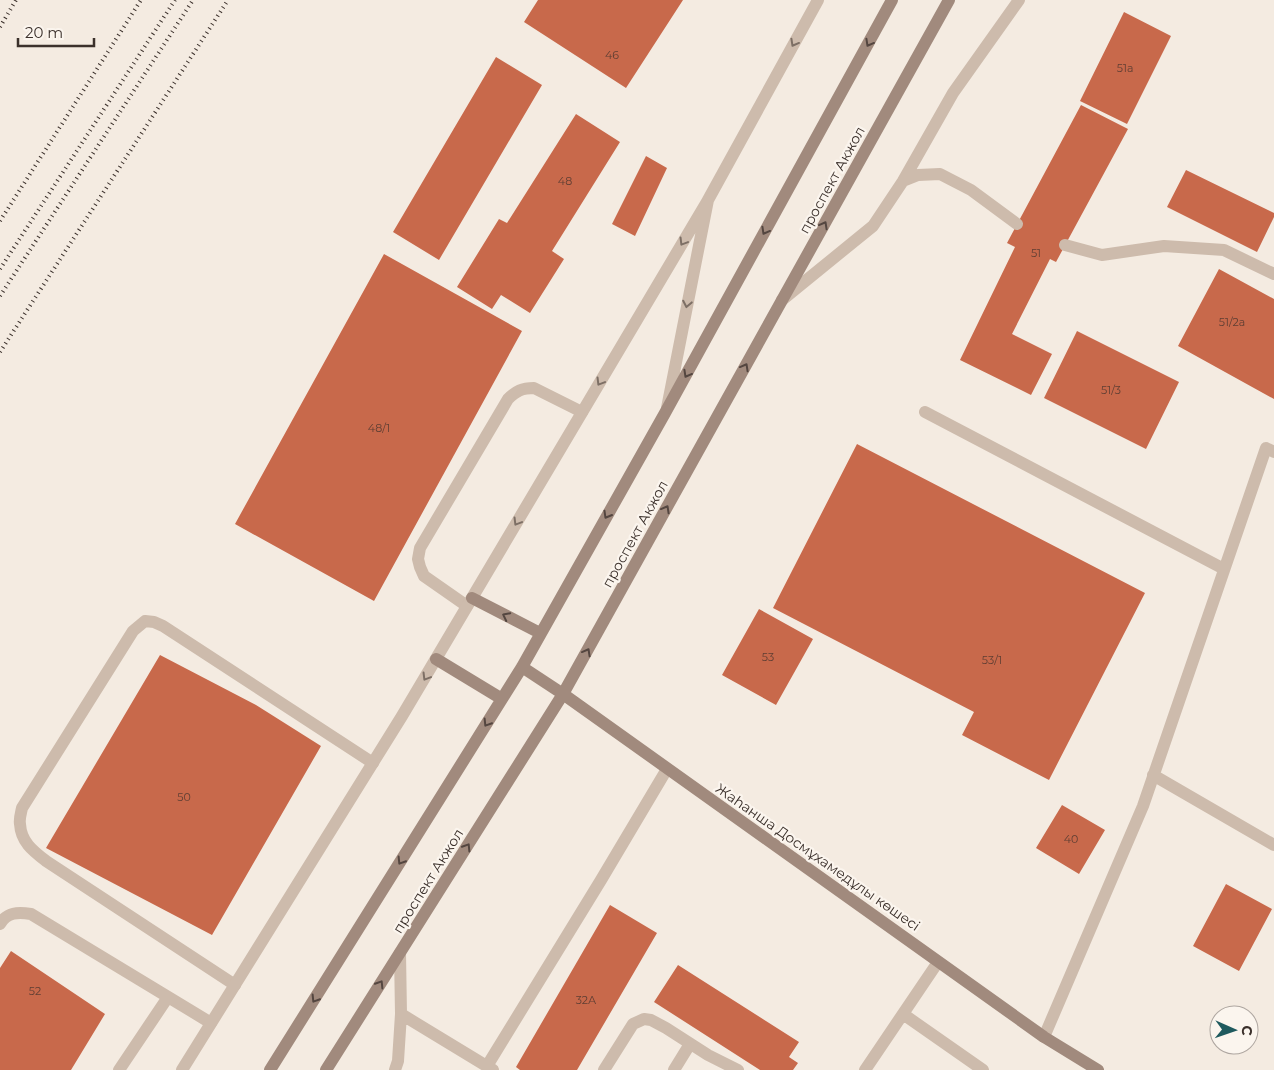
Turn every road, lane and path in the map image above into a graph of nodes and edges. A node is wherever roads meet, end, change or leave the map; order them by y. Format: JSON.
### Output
{"nodes":[{"id":1,"x":818,"y":0,"type":"edge"},
{"id":2,"x":892,"y":0,"type":"edge"},
{"id":3,"x":949,"y":0,"type":"edge"},
{"id":4,"x":1019,"y":0,"type":"edge"},
{"id":5,"x":903,"y":181,"type":"junction"},
{"id":6,"x":708,"y":200,"type":"junction"},
{"id":7,"x":1017,"y":224,"type":"dead end"},
{"id":8,"x":1065,"y":245,"type":"dead end"},
{"id":9,"x":1274,"y":274,"type":"edge"},
{"id":10,"x":782,"y":300,"type":"junction"},
{"id":11,"x":582,"y":412,"type":"junction"},
{"id":12,"x":925,"y":412,"type":"dead end"},
{"id":13,"x":666,"y":413,"type":"junction"},
{"id":14,"x":1274,"y":452,"type":"edge"},
{"id":15,"x":1224,"y":569,"type":"junction"},
{"id":16,"x":469,"y":602,"type":"junction"},
{"id":17,"x":540,"y":633,"type":"junction"},
{"id":18,"x":436,"y":659,"type":"junction"},
{"id":19,"x":522,"y":667,"type":"junction"},
{"id":20,"x":563,"y":694,"type":"junction"},
{"id":21,"x":502,"y":699,"type":"junction"},
{"id":22,"x":373,"y":763,"type":"junction"},
{"id":23,"x":667,"y":768,"type":"junction"},
{"id":24,"x":1153,"y":775,"type":"junction"},
{"id":25,"x":1274,"y":845,"type":"edge"},
{"id":26,"x":0,"y":924,"type":"edge"},
{"id":27,"x":400,"y":953,"type":"junction"},
{"id":28,"x":938,"y":962,"type":"junction"},
{"id":29,"x":235,"y":985,"type":"junction"},
{"id":30,"x":168,"y":997,"type":"junction"},
{"id":31,"x":402,"y":1014,"type":"junction"},
{"id":32,"x":903,"y":1014,"type":"junction"},
{"id":33,"x":211,"y":1023,"type":"junction"},
{"id":34,"x":1044,"y":1037,"type":"junction"},
{"id":35,"x":690,"y":1044,"type":"junction"},
{"id":36,"x":490,"y":1068,"type":"edge"},
{"id":37,"x":120,"y":1070,"type":"edge"},
{"id":38,"x":182,"y":1070,"type":"edge"},
{"id":39,"x":270,"y":1070,"type":"edge"},
{"id":40,"x":326,"y":1070,"type":"edge"},
{"id":41,"x":395,"y":1070,"type":"edge"},
{"id":42,"x":604,"y":1070,"type":"edge"},
{"id":43,"x":674,"y":1070,"type":"edge"},
{"id":44,"x":738,"y":1070,"type":"edge"},
{"id":45,"x":865,"y":1070,"type":"edge"},
{"id":46,"x":983,"y":1070,"type":"edge"},
{"id":47,"x":1098,"y":1070,"type":"edge"}],
"edges":[{"from":1,"to":6,"type":"street","one_way":true},
{"from":2,"to":13,"type":"main road","one_way":true},
{"from":10,"to":3,"type":"main road","name":"проспект Акжол","one_way":true},
{"from":4,"to":5,"type":"street"},
{"from":5,"to":7,"type":"street"},
{"from":5,"to":10,"type":"street"},
{"from":6,"to":11,"type":"street","one_way":true},
{"from":6,"to":13,"type":"street","one_way":true},
{"from":8,"to":9,"type":"street"},
{"from":20,"to":10,"type":"main road","name":"проспект Акжол","one_way":true},
{"from":11,"to":16,"type":"street","one_way":true},
{"from":11,"to":16,"type":"street"},
{"from":12,"to":15,"type":"street"},
{"from":13,"to":17,"type":"main road","one_way":true},
{"from":14,"to":15,"type":"street"},
{"from":15,"to":24,"type":"street"},
{"from":17,"to":16,"type":"main road","one_way":true},
{"from":16,"to":18,"type":"street"},
{"from":17,"to":19,"type":"main road"},
{"from":18,"to":21,"type":"main road"},
{"from":18,"to":22,"type":"street","one_way":true},
{"from":19,"to":20,"type":"main road","name":"Жаһанша Досмұхамедұлы көшесі"},
{"from":19,"to":21,"type":"main road"},
{"from":20,"to":23,"type":"main road","name":"Жаһанша Досмұхамедұлы көшесі"},
{"from":27,"to":20,"type":"main road","name":"проспект Акжол","one_way":true},
{"from":21,"to":39,"type":"main road","one_way":true},
{"from":22,"to":29,"type":"street"},
{"from":22,"to":29,"type":"street"},
{"from":23,"to":28,"type":"main road","name":"Жаһанша Досмұхамедұлы көшесі"},
{"from":23,"to":36,"type":"street"},
{"from":24,"to":25,"type":"street"},
{"from":24,"to":34,"type":"street"},
{"from":26,"to":30,"type":"street"},
{"from":27,"to":31,"type":"street"},
{"from":40,"to":27,"type":"main road","name":"проспект Акжол","one_way":true},
{"from":28,"to":32,"type":"street"},
{"from":28,"to":34,"type":"main road","name":"Жаһанша Досмұхамедұлы көшесі"},
{"from":29,"to":33,"type":"street"},
{"from":30,"to":33,"type":"street"},
{"from":30,"to":37,"type":"street"},
{"from":31,"to":36,"type":"street"},
{"from":31,"to":41,"type":"street"},
{"from":32,"to":45,"type":"street"},
{"from":32,"to":46,"type":"street"},
{"from":33,"to":38,"type":"street"},
{"from":34,"to":47,"type":"main road","name":"Жаһанша Досмұхамедұлы көшесі"},
{"from":35,"to":42,"type":"street"},
{"from":35,"to":43,"type":"street"},
{"from":35,"to":44,"type":"street"}]}
